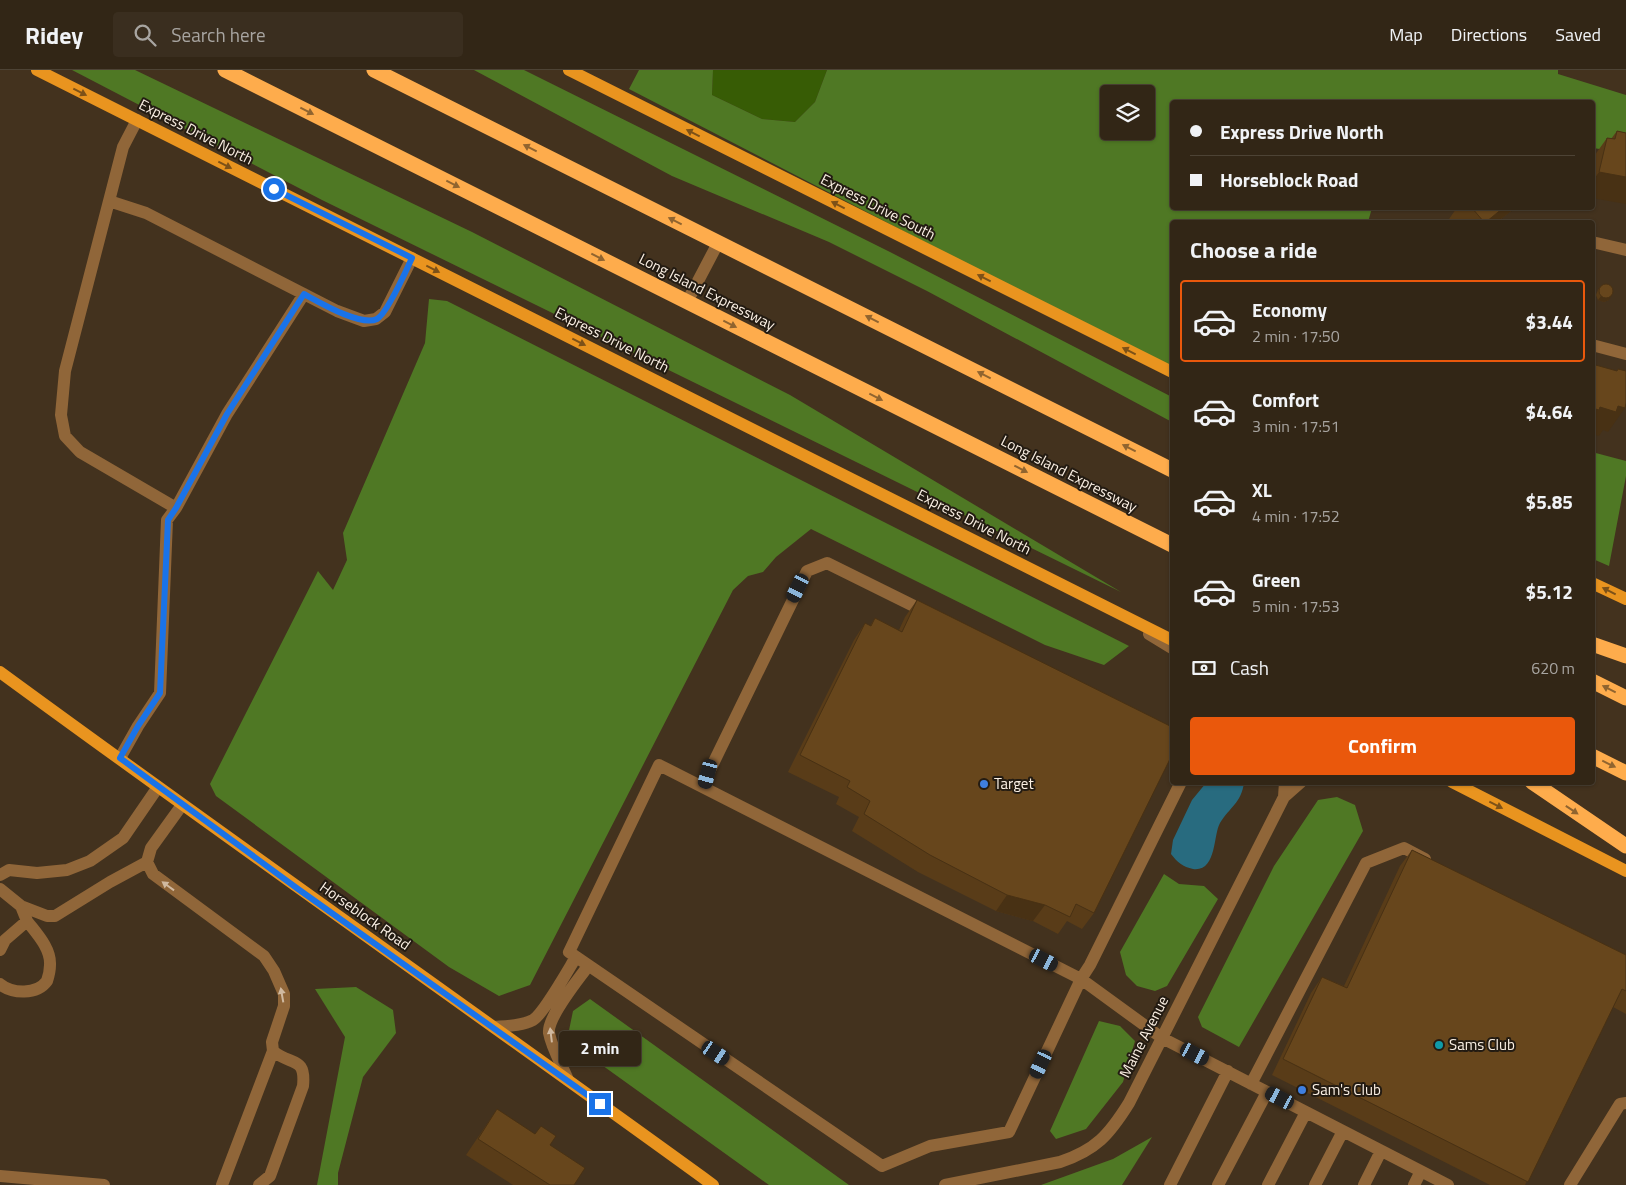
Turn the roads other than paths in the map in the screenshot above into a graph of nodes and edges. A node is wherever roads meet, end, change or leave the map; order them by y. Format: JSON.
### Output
{"nodes":[{"id":1,"x":37,"y":70,"type":"edge"},
{"id":2,"x":215,"y":70,"type":"edge"},
{"id":3,"x":225,"y":70,"type":"edge"},
{"id":4,"x":374,"y":70,"type":"edge"},
{"id":5,"x":569,"y":70,"type":"edge"},
{"id":6,"x":264,"y":89,"type":"junction"},
{"id":7,"x":137,"y":120,"type":"junction"},
{"id":8,"x":109,"y":201,"type":"junction"},
{"id":9,"x":718,"y":243,"type":"junction"},
{"id":10,"x":1595,"y":243,"type":"edge"},
{"id":11,"x":1626,"y":250,"type":"edge"},
{"id":12,"x":412,"y":258,"type":"junction"},
{"id":13,"x":304,"y":294,"type":"junction"},
{"id":14,"x":687,"y":302,"type":"junction"},
{"id":15,"x":1595,"y":347,"type":"edge"},
{"id":16,"x":1626,"y":354,"type":"edge"},
{"id":17,"x":1170,"y":371,"type":"edge"},
{"id":18,"x":1170,"y":469,"type":"edge"},
{"id":19,"x":1071,"y":494,"type":"junction"},
{"id":20,"x":176,"y":508,"type":"junction"},
{"id":21,"x":1170,"y":545,"type":"edge"},
{"id":22,"x":1170,"y":554,"type":"edge"},
{"id":23,"x":1595,"y":584,"type":"edge"},
{"id":24,"x":1078,"y":592,"type":"junction"},
{"id":25,"x":1626,"y":600,"type":"edge"},
{"id":26,"x":942,"y":619,"type":"edge"},
{"id":27,"x":1170,"y":639,"type":"edge"},
{"id":28,"x":1595,"y":645,"type":"edge"},
{"id":29,"x":1170,"y":647,"type":"edge"},
{"id":30,"x":1626,"y":656,"type":"edge"},
{"id":31,"x":0,"y":672,"type":"edge"},
{"id":32,"x":1595,"y":682,"type":"edge"},
{"id":33,"x":1626,"y":698,"type":"edge"},
{"id":34,"x":1595,"y":757,"type":"edge"},
{"id":35,"x":120,"y":758,"type":"junction"},
{"id":36,"x":1626,"y":772,"type":"edge"},
{"id":37,"x":1180,"y":785,"type":"edge"},
{"id":38,"x":1285,"y":785,"type":"edge"},
{"id":39,"x":1298,"y":785,"type":"edge"},
{"id":40,"x":1458,"y":785,"type":"edge"},
{"id":41,"x":1536,"y":785,"type":"edge"},
{"id":42,"x":158,"y":787,"type":"junction"},
{"id":43,"x":704,"y":788,"type":"junction"},
{"id":44,"x":1284,"y":797,"type":"junction"},
{"id":45,"x":182,"y":805,"type":"junction"},
{"id":46,"x":1626,"y":846,"type":"edge"},
{"id":47,"x":148,"y":862,"type":"junction"},
{"id":48,"x":1440,"y":866,"type":"edge"},
{"id":49,"x":1626,"y":871,"type":"edge"},
{"id":50,"x":0,"y":875,"type":"edge"},
{"id":51,"x":0,"y":889,"type":"edge"},
{"id":52,"x":21,"y":906,"type":"junction"},
{"id":53,"x":27,"y":921,"type":"junction"},
{"id":54,"x":0,"y":950,"type":"edge"},
{"id":55,"x":576,"y":957,"type":"junction"},
{"id":56,"x":588,"y":966,"type":"junction"},
{"id":57,"x":1081,"y":979,"type":"junction"},
{"id":58,"x":0,"y":984,"type":"edge"},
{"id":59,"x":494,"y":1027,"type":"junction"},
{"id":60,"x":1162,"y":1038,"type":"junction"},
{"id":61,"x":273,"y":1046,"type":"junction"},
{"id":62,"x":1228,"y":1071,"type":"junction"},
{"id":63,"x":568,"y":1080,"type":"junction"},
{"id":64,"x":1251,"y":1084,"type":"junction"},
{"id":65,"x":1267,"y":1092,"type":"junction"},
{"id":66,"x":1626,"y":1103,"type":"edge"},
{"id":67,"x":1306,"y":1112,"type":"junction"},
{"id":68,"x":1343,"y":1131,"type":"junction"},
{"id":69,"x":1381,"y":1150,"type":"junction"},
{"id":70,"x":1421,"y":1171,"type":"junction"},
{"id":71,"x":0,"y":1176,"type":"edge"},
{"id":72,"x":984,"y":1181,"type":"edge"},
{"id":73,"x":104,"y":1185,"type":"edge"},
{"id":74,"x":222,"y":1185,"type":"edge"},
{"id":75,"x":259,"y":1185,"type":"edge"},
{"id":76,"x":713,"y":1185,"type":"edge"},
{"id":77,"x":945,"y":1185,"type":"edge"},
{"id":78,"x":1170,"y":1185,"type":"edge"},
{"id":79,"x":1218,"y":1185,"type":"edge"},
{"id":80,"x":1268,"y":1185,"type":"edge"},
{"id":81,"x":1315,"y":1185,"type":"edge"},
{"id":82,"x":1364,"y":1185,"type":"edge"},
{"id":83,"x":1414,"y":1185,"type":"edge"},
{"id":84,"x":1448,"y":1185,"type":"edge"},
{"id":85,"x":1570,"y":1185,"type":"edge"}],
"edges":[{"from":1,"to":7,"type":"main road","name":"Express Drive North","one_way":true},
{"from":2,"to":6,"type":"highway"},
{"from":3,"to":6,"type":"highway","name":"Long Island Expressway"},
{"from":9,"to":4,"type":"highway","one_way":true},
{"from":17,"to":5,"type":"main road","name":"Express Drive South","one_way":true},
{"from":6,"to":14,"type":"highway","name":"Long Island Expressway","one_way":true},
{"from":7,"to":8,"type":"street"},
{"from":7,"to":12,"type":"main road","name":"Express Drive North","one_way":true},
{"from":8,"to":13,"type":"street"},
{"from":8,"to":20,"type":"street"},
{"from":9,"to":14,"type":"street"},
{"from":18,"to":9,"type":"highway","one_way":true},
{"from":10,"to":11,"type":"street"},
{"from":12,"to":13,"type":"street"},
{"from":12,"to":24,"type":"main road","name":"Express Drive North","one_way":true},
{"from":13,"to":20,"type":"street"},
{"from":14,"to":19,"type":"highway","name":"Long Island Expressway","one_way":true},
{"from":15,"to":16,"type":"street"},
{"from":19,"to":21,"type":"highway","name":"Long Island Expressway"},
{"from":19,"to":22,"type":"highway"},
{"from":20,"to":35,"type":"street"},
{"from":25,"to":23,"type":"main road","one_way":true},
{"from":24,"to":27,"type":"main road","name":"Express Drive North"},
{"from":24,"to":29,"type":"street"},
{"from":26,"to":43,"type":"street"},
{"from":28,"to":30,"type":"highway"},
{"from":31,"to":35,"type":"main road","name":"Horseblock Road"},
{"from":33,"to":32,"type":"highway","one_way":true},
{"from":34,"to":36,"type":"highway","one_way":true},
{"from":35,"to":42,"type":"main road","name":"Horseblock Road"},
{"from":37,"to":57,"type":"street"},
{"from":38,"to":44,"type":"street"},
{"from":39,"to":44,"type":"street"},
{"from":40,"to":49,"type":"main road","one_way":true},
{"from":41,"to":46,"type":"highway","one_way":true},
{"from":42,"to":45,"type":"main road","name":"Horseblock Road"},
{"from":42,"to":50,"type":"street"},
{"from":43,"to":55,"type":"street"},
{"from":43,"to":57,"type":"street"},
{"from":44,"to":60,"type":"street","name":"Maine Avenue"},
{"from":45,"to":47,"type":"street"},
{"from":45,"to":59,"type":"main road","name":"Horseblock Road"},
{"from":47,"to":52,"type":"street"},
{"from":61,"to":47,"type":"street","one_way":true},
{"from":48,"to":64,"type":"street"},
{"from":51,"to":52,"type":"street"},
{"from":52,"to":53,"type":"street"},
{"from":53,"to":54,"type":"street"},
{"from":53,"to":58,"type":"street"},
{"from":55,"to":56,"type":"street"},
{"from":55,"to":59,"type":"street"},
{"from":56,"to":57,"type":"street"},
{"from":63,"to":56,"type":"street","one_way":true},
{"from":57,"to":60,"type":"street"},
{"from":59,"to":63,"type":"main road","name":"Horseblock Road"},
{"from":60,"to":62,"type":"street"},
{"from":60,"to":72,"type":"street","name":"Maine Avenue"},
{"from":61,"to":74,"type":"street"},
{"from":61,"to":75,"type":"street"},
{"from":62,"to":64,"type":"street"},
{"from":62,"to":78,"type":"street"},
{"from":63,"to":76,"type":"main road","name":"Horseblock Road"},
{"from":64,"to":65,"type":"street"},
{"from":65,"to":67,"type":"street"},
{"from":65,"to":79,"type":"street"},
{"from":66,"to":85,"type":"street"},
{"from":67,"to":68,"type":"street"},
{"from":67,"to":80,"type":"street"},
{"from":68,"to":69,"type":"street"},
{"from":68,"to":81,"type":"street"},
{"from":69,"to":70,"type":"street"},
{"from":69,"to":82,"type":"street"},
{"from":70,"to":83,"type":"street"},
{"from":70,"to":84,"type":"street"},
{"from":71,"to":73,"type":"street"},
{"from":72,"to":77,"type":"street","name":"Maine Avenue"}]}
